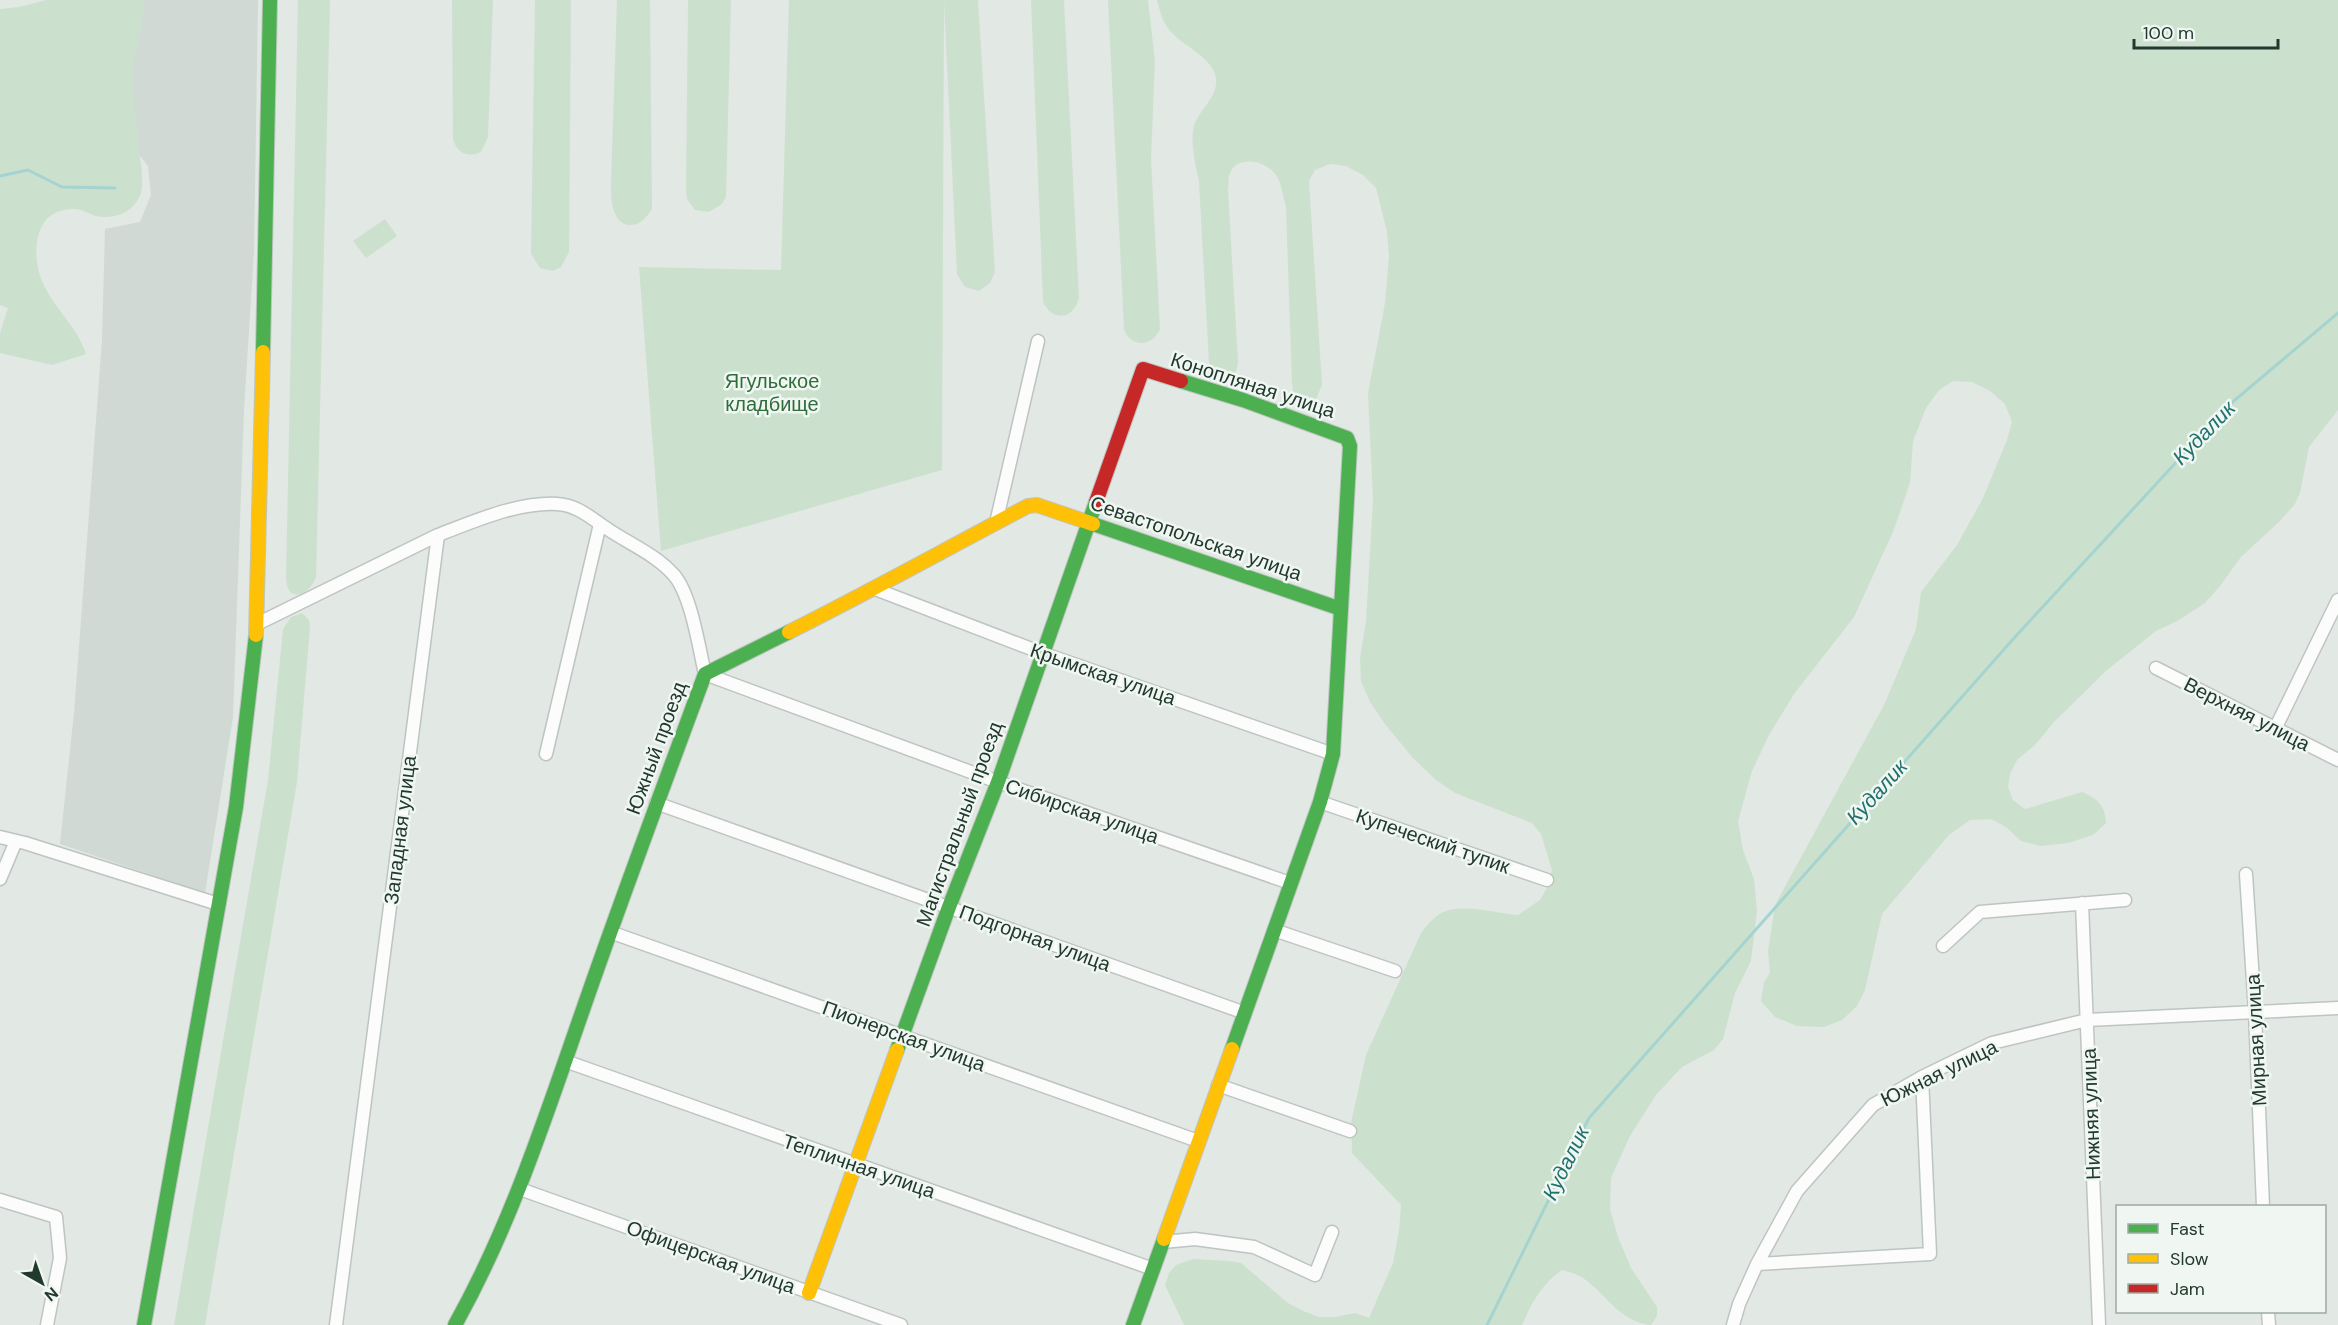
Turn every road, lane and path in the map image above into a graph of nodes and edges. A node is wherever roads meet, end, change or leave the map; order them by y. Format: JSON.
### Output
{"nodes":[{"id":1,"x":270,"y":0,"type":"edge"},
{"id":2,"x":1038,"y":341,"type":"dead end"},
{"id":3,"x":1143,"y":369,"type":"joint"},
{"id":4,"x":1037,"y":505,"type":"joint"},
{"id":5,"x":1088,"y":521,"type":"junction"},
{"id":6,"x":996,"y":523,"type":"junction"},
{"id":7,"x":600,"y":524,"type":"junction"},
{"id":8,"x":438,"y":535,"type":"junction"},
{"id":9,"x":875,"y":589,"type":"junction"},
{"id":10,"x":2338,"y":600,"type":"edge"},
{"id":11,"x":1341,"y":609,"type":"junction"},
{"id":12,"x":257,"y":624,"type":"junction"},
{"id":13,"x":1042,"y":653,"type":"junction"},
{"id":14,"x":2156,"y":668,"type":"dead end"},
{"id":15,"x":705,"y":674,"type":"junction"},
{"id":16,"x":2275,"y":729,"type":"junction"},
{"id":17,"x":546,"y":754,"type":"dead end"},
{"id":18,"x":1333,"y":754,"type":"junction"},
{"id":19,"x":2338,"y":760,"type":"edge"},
{"id":20,"x":998,"y":782,"type":"junction"},
{"id":21,"x":1320,"y":802,"type":"junction"},
{"id":22,"x":656,"y":803,"type":"junction"},
{"id":23,"x":0,"y":837,"type":"edge"},
{"id":24,"x":16,"y":841,"type":"junction"},
{"id":25,"x":2246,"y":874,"type":"dead end"},
{"id":26,"x":0,"y":879,"type":"edge"},
{"id":27,"x":1547,"y":880,"type":"dead end"},
{"id":28,"x":1290,"y":883,"type":"junction"},
{"id":29,"x":2125,"y":900,"type":"dead end"},
{"id":30,"x":2082,"y":903,"type":"junction"},
{"id":31,"x":218,"y":904,"type":"junction"},
{"id":32,"x":949,"y":907,"type":"junction"},
{"id":33,"x":1274,"y":930,"type":"junction"},
{"id":34,"x":610,"y":932,"type":"junction"},
{"id":35,"x":1943,"y":945,"type":"dead end"},
{"id":36,"x":1395,"y":971,"type":"dead end"},
{"id":37,"x":2338,"y":1008,"type":"edge"},
{"id":38,"x":2255,"y":1012,"type":"junction"},
{"id":39,"x":1245,"y":1013,"type":"junction"},
{"id":40,"x":2087,"y":1020,"type":"junction"},
{"id":41,"x":903,"y":1036,"type":"junction"},
{"id":42,"x":565,"y":1060,"type":"junction"},
{"id":43,"x":1922,"y":1077,"type":"junction"},
{"id":44,"x":1218,"y":1085,"type":"junction"},
{"id":45,"x":1350,"y":1131,"type":"dead end"},
{"id":46,"x":1198,"y":1141,"type":"junction"},
{"id":47,"x":856,"y":1165,"type":"junction"},
{"id":48,"x":520,"y":1189,"type":"junction"},
{"id":49,"x":0,"y":1200,"type":"edge"},
{"id":50,"x":2264,"y":1205,"type":"edge"},
{"id":51,"x":1332,"y":1232,"type":"dead end"},
{"id":52,"x":1163,"y":1242,"type":"junction"},
{"id":53,"x":1757,"y":1264,"type":"junction"},
{"id":54,"x":1153,"y":1269,"type":"junction"},
{"id":55,"x":809,"y":1293,"type":"junction"},
{"id":56,"x":47,"y":1325,"type":"edge"},
{"id":57,"x":144,"y":1325,"type":"edge"},
{"id":58,"x":336,"y":1325,"type":"edge"},
{"id":59,"x":455,"y":1325,"type":"edge"},
{"id":60,"x":901,"y":1325,"type":"edge"},
{"id":61,"x":1132,"y":1325,"type":"edge"},
{"id":62,"x":1733,"y":1325,"type":"edge"},
{"id":63,"x":2099,"y":1325,"type":"edge"}],
"edges":[{"from":1,"to":12,"type":"street"},
{"from":2,"to":6,"type":"street"},
{"from":3,"to":5,"type":"street","name":"Магистральный проезд"},
{"from":3,"to":11,"type":"street","name":"Конопляная улица"},
{"from":4,"to":5,"type":"street","name":"Севастопольская улица"},
{"from":4,"to":6,"type":"street","name":"Южный проезд"},
{"from":5,"to":11,"type":"street","name":"Севастопольская улица"},
{"from":5,"to":13,"type":"street","name":"Магистральный проезд"},
{"from":6,"to":9,"type":"street","name":"Южный проезд"},
{"from":7,"to":8,"type":"street"},
{"from":7,"to":15,"type":"street"},
{"from":7,"to":17,"type":"street"},
{"from":8,"to":12,"type":"street"},
{"from":8,"to":58,"type":"street","name":"Западная улица"},
{"from":9,"to":13,"type":"street","name":"Крымская улица"},
{"from":9,"to":15,"type":"street","name":"Южный проезд"},
{"from":10,"to":16,"type":"street"},
{"from":11,"to":18,"type":"street"},
{"from":12,"to":31,"type":"street"},
{"from":13,"to":18,"type":"street","name":"Крымская улица"},
{"from":13,"to":20,"type":"street","name":"Магистральный проезд"},
{"from":14,"to":16,"type":"street","name":"Верхняя улица"},
{"from":15,"to":20,"type":"street","name":"Сибирская улица"},
{"from":15,"to":22,"type":"street","name":"Южный проезд"},
{"from":16,"to":19,"type":"street","name":"Верхняя улица"},
{"from":18,"to":21,"type":"street"},
{"from":20,"to":28,"type":"street","name":"Сибирская улица"},
{"from":20,"to":32,"type":"street","name":"Магистральный проезд"},
{"from":21,"to":27,"type":"street","name":"Купеческий тупик"},
{"from":21,"to":28,"type":"street"},
{"from":22,"to":32,"type":"street","name":"Подгорная улица"},
{"from":22,"to":34,"type":"street","name":"Южный проезд"},
{"from":23,"to":24,"type":"street"},
{"from":24,"to":26,"type":"street"},
{"from":24,"to":31,"type":"street"},
{"from":25,"to":38,"type":"street","name":"Мирная улица"},
{"from":28,"to":33,"type":"street"},
{"from":29,"to":30,"type":"street"},
{"from":30,"to":35,"type":"street"},
{"from":30,"to":40,"type":"street","name":"Нижняя улица"},
{"from":31,"to":57,"type":"street"},
{"from":32,"to":39,"type":"street","name":"Подгорная улица"},
{"from":32,"to":41,"type":"street","name":"Магистральный проезд"},
{"from":33,"to":36,"type":"street"},
{"from":33,"to":39,"type":"street"},
{"from":34,"to":41,"type":"street","name":"Пионерская улица"},
{"from":34,"to":42,"type":"street","name":"Южный проезд"},
{"from":37,"to":38,"type":"street","name":"Южная улица"},
{"from":38,"to":40,"type":"street","name":"Южная улица"},
{"from":38,"to":50,"type":"street","name":"Мирная улица"},
{"from":39,"to":44,"type":"street"},
{"from":40,"to":43,"type":"street","name":"Южная улица"},
{"from":40,"to":63,"type":"street","name":"Нижняя улица"},
{"from":41,"to":46,"type":"street","name":"Пионерская улица"},
{"from":41,"to":47,"type":"street","name":"Магистральный проезд"},
{"from":42,"to":47,"type":"street","name":"Тепличная улица"},
{"from":42,"to":48,"type":"street","name":"Южный проезд"},
{"from":43,"to":53,"type":"street","name":"Южная улица"},
{"from":43,"to":53,"type":"street"},
{"from":44,"to":45,"type":"street"},
{"from":44,"to":46,"type":"street"},
{"from":46,"to":52,"type":"street"},
{"from":47,"to":54,"type":"street","name":"Тепличная улица"},
{"from":47,"to":55,"type":"street","name":"Магистральный проезд"},
{"from":48,"to":55,"type":"street","name":"Офицерская улица"},
{"from":48,"to":59,"type":"street","name":"Южный проезд"},
{"from":49,"to":56,"type":"street"},
{"from":51,"to":52,"type":"street"},
{"from":52,"to":54,"type":"street"},
{"from":53,"to":62,"type":"street","name":"Южная улица"},
{"from":54,"to":61,"type":"street"},
{"from":55,"to":60,"type":"street","name":"Офицерская улица"}]}
